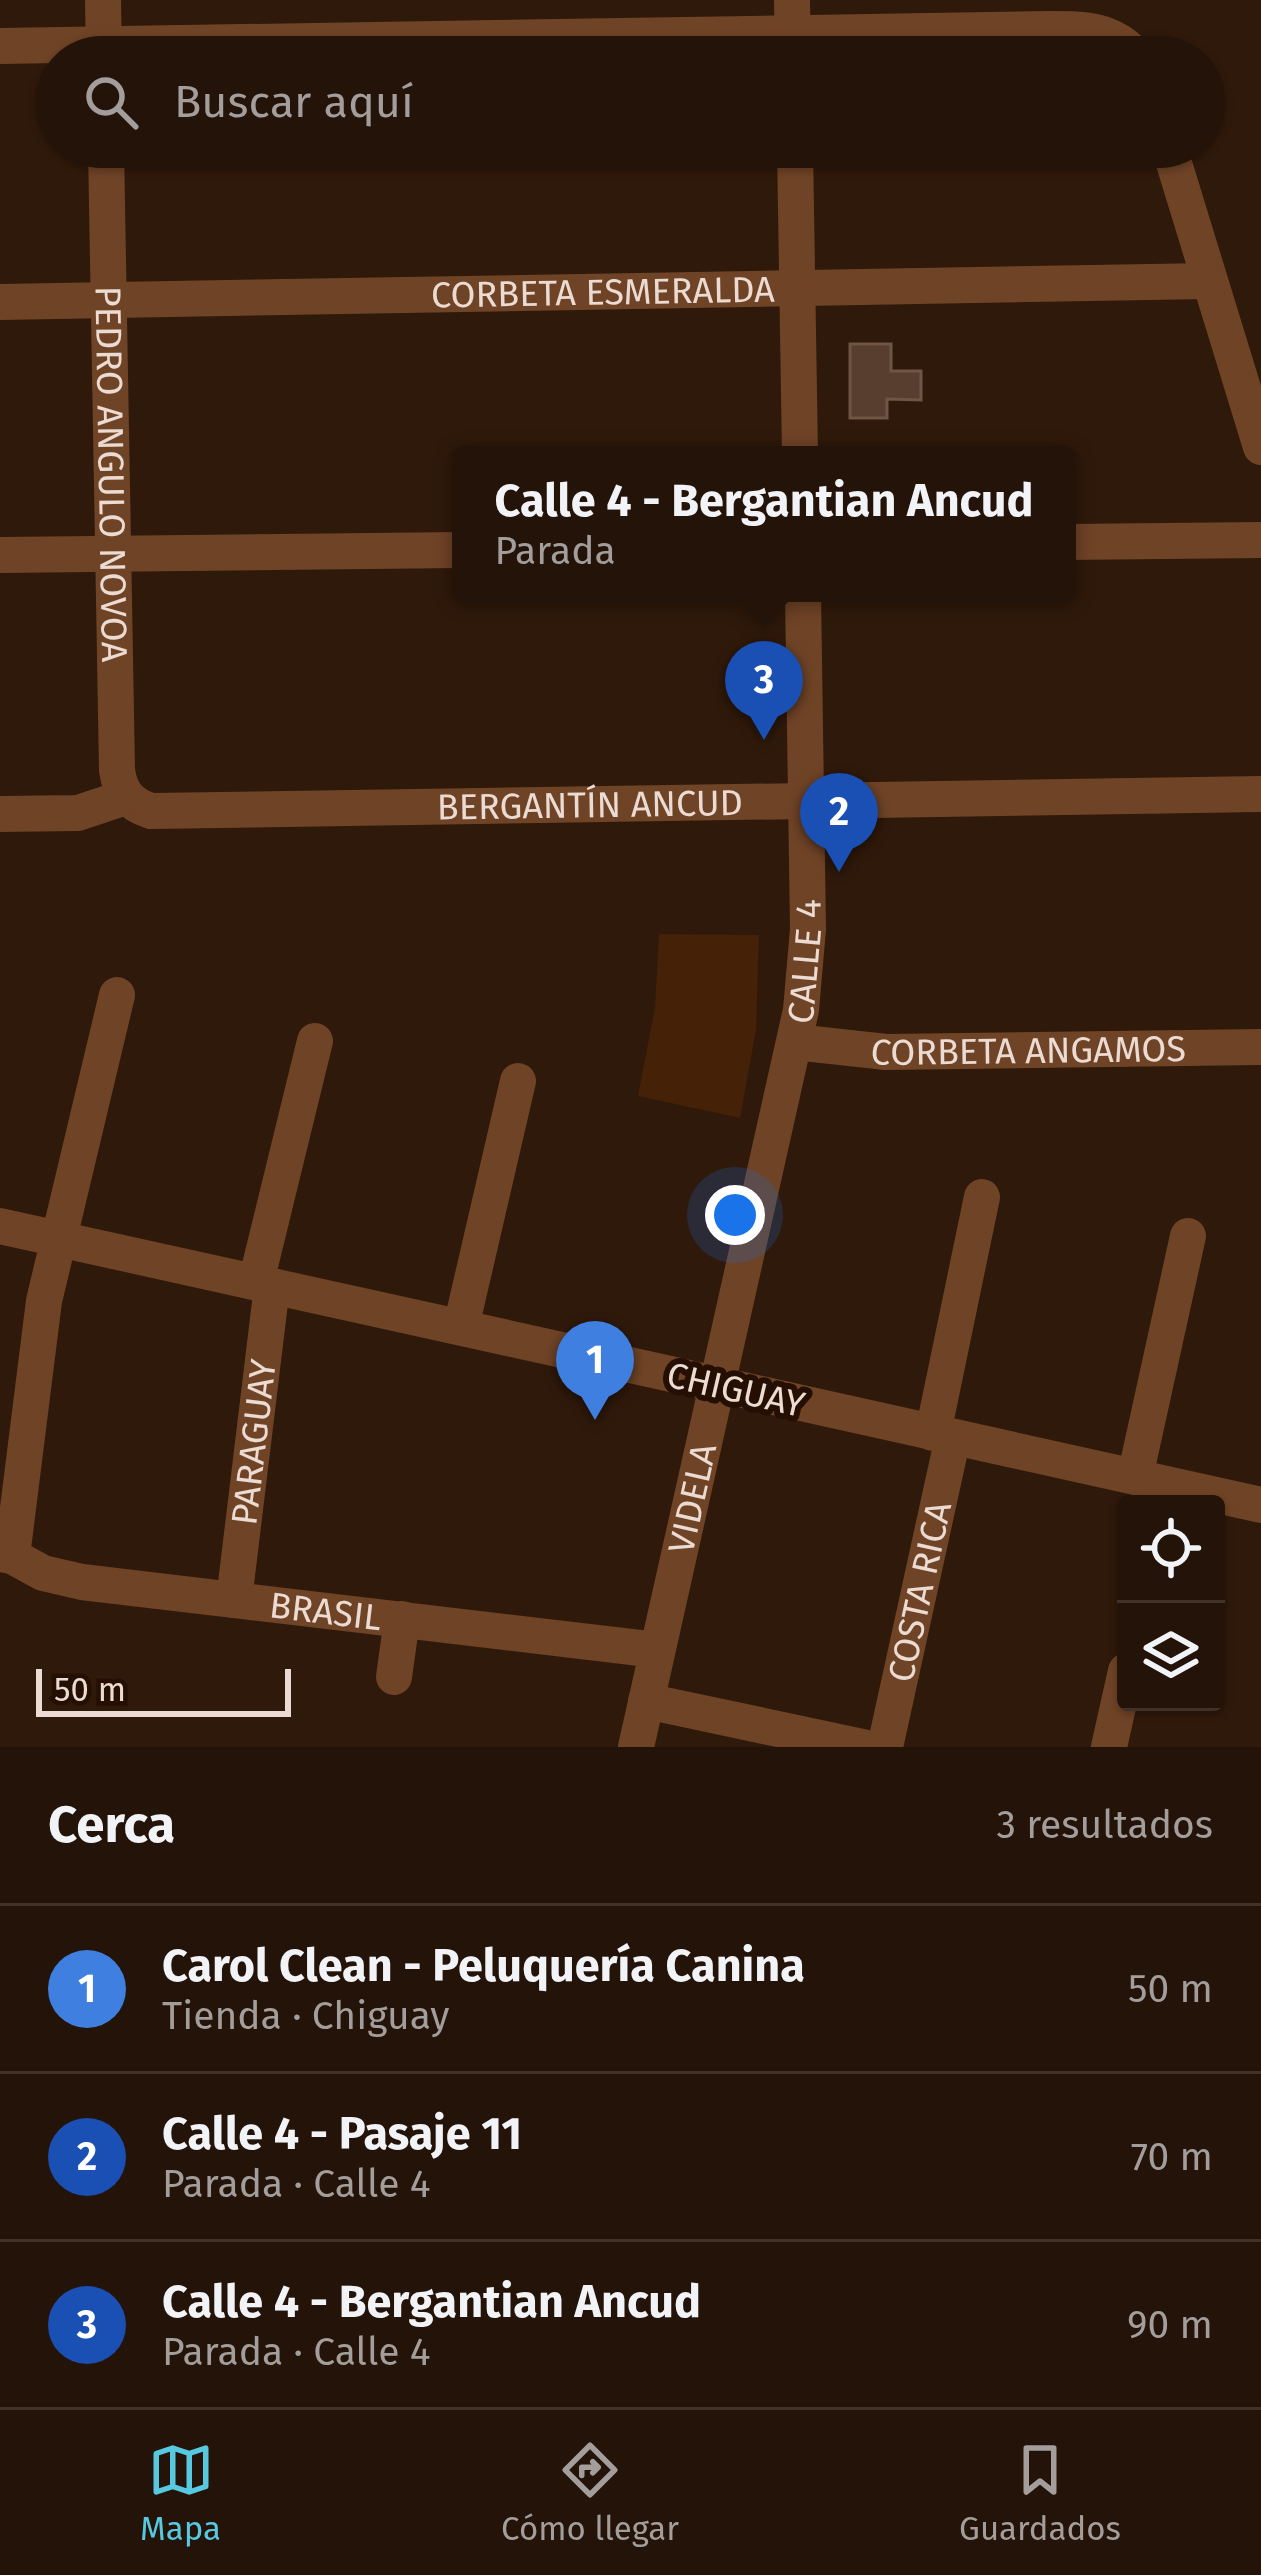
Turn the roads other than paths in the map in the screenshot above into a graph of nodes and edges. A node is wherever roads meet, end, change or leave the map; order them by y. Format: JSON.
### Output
{"nodes":[{"id":1,"x":104,"y":0,"type":"edge"},
{"id":2,"x":792,"y":30,"type":"edge"},
{"id":3,"x":104,"y":36,"type":"edge"},
{"id":4,"x":595,"y":36,"type":"edge"},
{"id":5,"x":1112,"y":36,"type":"edge"},
{"id":6,"x":0,"y":46,"type":"edge"},
{"id":7,"x":36,"y":48,"type":"edge"},
{"id":8,"x":106,"y":168,"type":"edge"},
{"id":9,"x":795,"y":168,"type":"edge"},
{"id":10,"x":1175,"y":168,"type":"edge"},
{"id":11,"x":1208,"y":281,"type":"junction"},
{"id":12,"x":797,"y":288,"type":"junction"},
{"id":13,"x":109,"y":300,"type":"junction"},
{"id":14,"x":0,"y":302,"type":"edge"},
{"id":15,"x":800,"y":446,"type":"edge"},
{"id":16,"x":1261,"y":447,"type":"edge"},
{"id":17,"x":1261,"y":540,"type":"edge"},
{"id":18,"x":1076,"y":542,"type":"edge"},
{"id":19,"x":452,"y":550,"type":"edge"},
{"id":20,"x":113,"y":554,"type":"junction"},
{"id":21,"x":0,"y":556,"type":"edge"},
{"id":22,"x":803,"y":602,"type":"edge"},
{"id":23,"x":1261,"y":794,"type":"edge"},
{"id":24,"x":126,"y":797,"type":"junction"},
{"id":25,"x":807,"y":801,"type":"junction"},
{"id":26,"x":0,"y":814,"type":"edge"},
{"id":27,"x":117,"y":994,"type":"dead end"},
{"id":28,"x":315,"y":1041,"type":"dead end"},
{"id":29,"x":795,"y":1042,"type":"junction"},
{"id":30,"x":1261,"y":1047,"type":"edge"},
{"id":31,"x":518,"y":1081,"type":"dead end"},
{"id":32,"x":982,"y":1197,"type":"dead end"},
{"id":33,"x":0,"y":1226,"type":"edge"},
{"id":34,"x":1188,"y":1236,"type":"dead end"},
{"id":35,"x":59,"y":1239,"type":"junction"},
{"id":36,"x":264,"y":1284,"type":"junction"},
{"id":37,"x":461,"y":1327,"type":"junction"},
{"id":38,"x":716,"y":1384,"type":"junction"},
{"id":39,"x":943,"y":1435,"type":"junction"},
{"id":40,"x":1155,"y":1488,"type":"edge"},
{"id":41,"x":1261,"y":1505,"type":"edge"},
{"id":42,"x":6,"y":1555,"type":"edge"},
{"id":43,"x":234,"y":1600,"type":"junction"},
{"id":44,"x":401,"y":1619,"type":"junction"},
{"id":45,"x":657,"y":1650,"type":"junction"},
{"id":46,"x":394,"y":1677,"type":"dead end"},
{"id":47,"x":646,"y":1701,"type":"junction"},
{"id":48,"x":1117,"y":1711,"type":"edge"},
{"id":49,"x":635,"y":1747,"type":"edge"},
{"id":50,"x":862,"y":1747,"type":"edge"},
{"id":51,"x":885,"y":1747,"type":"edge"},
{"id":52,"x":1109,"y":1747,"type":"edge"}],
"edges":[{"from":1,"to":3,"type":"street"},
{"from":2,"to":4,"type":"street"},
{"from":2,"to":5,"type":"street"},
{"from":6,"to":7,"type":"street"},
{"from":8,"to":13,"type":"street","name":"PEDRO ANGULO NOVOA"},
{"from":9,"to":12,"type":"street"},
{"from":10,"to":11,"type":"street"},
{"from":11,"to":12,"type":"street","name":"CORBETA ESMERALDA"},
{"from":11,"to":16,"type":"street"},
{"from":12,"to":13,"type":"street","name":"CORBETA ESMERALDA"},
{"from":12,"to":15,"type":"street"},
{"from":13,"to":14,"type":"street","name":"CORBETA ESMERALDA"},
{"from":13,"to":20,"type":"street","name":"PEDRO ANGULO NOVOA"},
{"from":17,"to":18,"type":"street"},
{"from":19,"to":20,"type":"street"},
{"from":20,"to":21,"type":"street"},
{"from":20,"to":24,"type":"street","name":"PEDRO ANGULO NOVOA"},
{"from":22,"to":25,"type":"street","name":"CALLE 4"},
{"from":23,"to":25,"type":"street","name":"BERGANTÍN ANCUD"},
{"from":24,"to":25,"type":"street","name":"BERGANTÍN ANCUD"},
{"from":24,"to":26,"type":"street","name":"BERGANTÍN ANCUD"},
{"from":25,"to":29,"type":"street","name":"CALLE 4"},
{"from":27,"to":35,"type":"street"},
{"from":28,"to":36,"type":"street","name":"PARAGUAY"},
{"from":29,"to":30,"type":"street","name":"CORBETA ANGAMOS"},
{"from":29,"to":38,"type":"street","name":"VIDELA"},
{"from":31,"to":37,"type":"street"},
{"from":32,"to":39,"type":"street","name":"COSTA RICA"},
{"from":33,"to":35,"type":"street","name":"CHIGUAY"},
{"from":34,"to":40,"type":"street"},
{"from":35,"to":36,"type":"street","name":"CHIGUAY"},
{"from":35,"to":42,"type":"street"},
{"from":36,"to":37,"type":"street","name":"CHIGUAY"},
{"from":36,"to":43,"type":"street","name":"PARAGUAY"},
{"from":37,"to":38,"type":"street","name":"CHIGUAY"},
{"from":38,"to":39,"type":"street","name":"CHIGUAY"},
{"from":38,"to":45,"type":"street","name":"VIDELA"},
{"from":39,"to":40,"type":"street","name":"CHIGUAY"},
{"from":39,"to":51,"type":"street","name":"COSTA RICA"},
{"from":40,"to":41,"type":"street","name":"CHIGUAY"},
{"from":42,"to":43,"type":"street","name":"BRASIL"},
{"from":43,"to":44,"type":"street","name":"BRASIL"},
{"from":44,"to":45,"type":"street","name":"BRASIL"},
{"from":44,"to":46,"type":"street"},
{"from":45,"to":47,"type":"street","name":"VIDELA"},
{"from":47,"to":49,"type":"street","name":"VIDELA"},
{"from":47,"to":50,"type":"street"},
{"from":48,"to":52,"type":"street"}]}
